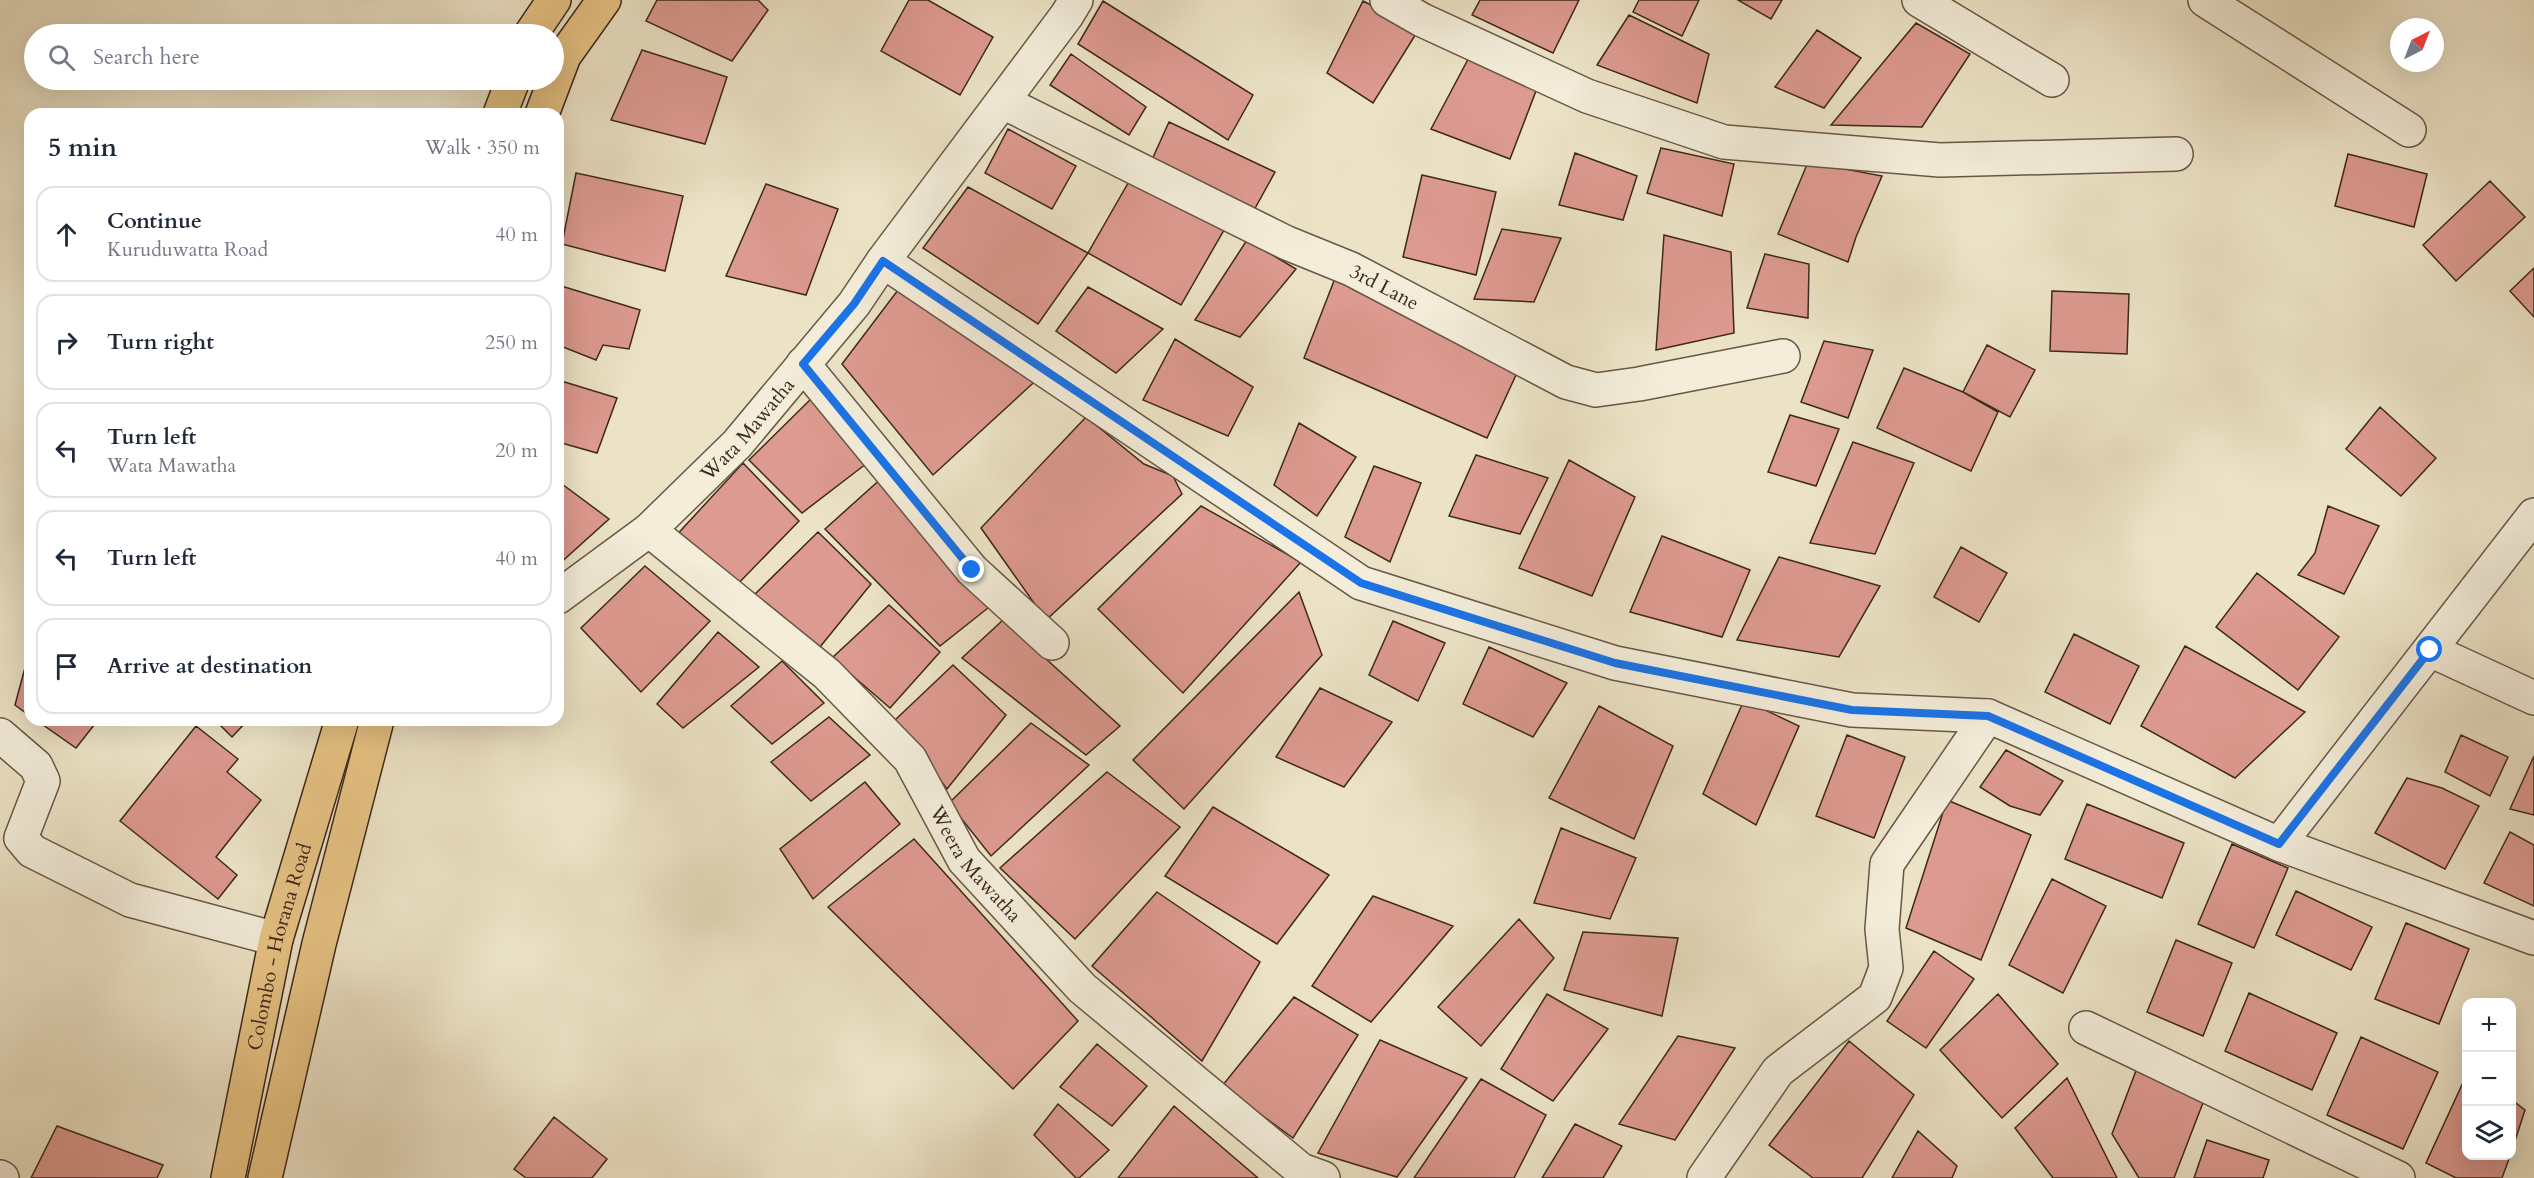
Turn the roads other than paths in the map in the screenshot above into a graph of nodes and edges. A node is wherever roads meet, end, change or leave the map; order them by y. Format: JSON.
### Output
{"nodes":[{"id":1,"x":554,"y":0,"type":"edge"},
{"id":2,"x":604,"y":0,"type":"edge"},
{"id":3,"x":1076,"y":0,"type":"edge"},
{"id":4,"x":1387,"y":0,"type":"edge"},
{"id":5,"x":1919,"y":0,"type":"edge"},
{"id":6,"x":2205,"y":0,"type":"edge"},
{"id":7,"x":538,"y":24,"type":"edge"},
{"id":8,"x":564,"y":56,"type":"edge"},
{"id":9,"x":2052,"y":80,"type":"dead end"},
{"id":10,"x":509,"y":90,"type":"edge"},
{"id":11,"x":551,"y":90,"type":"edge"},
{"id":12,"x":1003,"y":102,"type":"junction"},
{"id":13,"x":502,"y":108,"type":"edge"},
{"id":14,"x":544,"y":108,"type":"edge"},
{"id":15,"x":2409,"y":130,"type":"dead end"},
{"id":16,"x":2176,"y":154,"type":"dead end"},
{"id":17,"x":883,"y":261,"type":"junction"},
{"id":18,"x":1783,"y":356,"type":"dead end"},
{"id":19,"x":803,"y":364,"type":"junction"},
{"id":20,"x":2534,"y":515,"type":"edge"},
{"id":21,"x":649,"y":530,"type":"junction"},
{"id":22,"x":564,"y":593,"type":"edge"},
{"id":23,"x":1052,"y":643,"type":"dead end"},
{"id":24,"x":2430,"y":650,"type":"junction"},
{"id":25,"x":2534,"y":698,"type":"edge"},
{"id":26,"x":1988,"y":716,"type":"junction"},
{"id":27,"x":340,"y":726,"type":"edge"},
{"id":28,"x":375,"y":726,"type":"edge"},
{"id":29,"x":0,"y":735,"type":"edge"},
{"id":30,"x":2279,"y":844,"type":"junction"},
{"id":31,"x":2534,"y":938,"type":"edge"},
{"id":32,"x":276,"y":939,"type":"junction"},
{"id":33,"x":2086,"y":1028,"type":"dead end"},
{"id":34,"x":228,"y":1178,"type":"edge"},
{"id":35,"x":265,"y":1178,"type":"edge"},
{"id":36,"x":1323,"y":1178,"type":"edge"},
{"id":37,"x":1704,"y":1178,"type":"edge"},
{"id":38,"x":2398,"y":1178,"type":"edge"}],
"edges":[{"from":1,"to":7,"type":"main road"},
{"from":2,"to":8,"type":"main road"},
{"from":3,"to":12,"type":"street","name":"Wata Mawatha"},
{"from":4,"to":16,"type":"street"},
{"from":5,"to":9,"type":"street"},
{"from":6,"to":15,"type":"street"},
{"from":10,"to":13,"type":"main road"},
{"from":11,"to":14,"type":"main road"},
{"from":12,"to":17,"type":"street","name":"Wata Mawatha"},
{"from":12,"to":18,"type":"street","name":"3rd Lane"},
{"from":17,"to":19,"type":"street","name":"Wata Mawatha"},
{"from":17,"to":26,"type":"street"},
{"from":19,"to":21,"type":"street","name":"Wata Mawatha"},
{"from":19,"to":23,"type":"street"},
{"from":20,"to":24,"type":"street"},
{"from":21,"to":22,"type":"street","name":"Wata Mawatha"},
{"from":21,"to":36,"type":"street","name":"Weera Mawatha"},
{"from":24,"to":25,"type":"street"},
{"from":24,"to":30,"type":"street"},
{"from":26,"to":30,"type":"street"},
{"from":26,"to":37,"type":"street"},
{"from":27,"to":32,"type":"main road","name":"Colombo - Horana Road"},
{"from":28,"to":35,"type":"main road","name":"Colombo - Horana Road"},
{"from":29,"to":32,"type":"street"},
{"from":30,"to":31,"type":"street"},
{"from":32,"to":34,"type":"main road","name":"Colombo - Horana Road"},
{"from":33,"to":38,"type":"street"}]}
